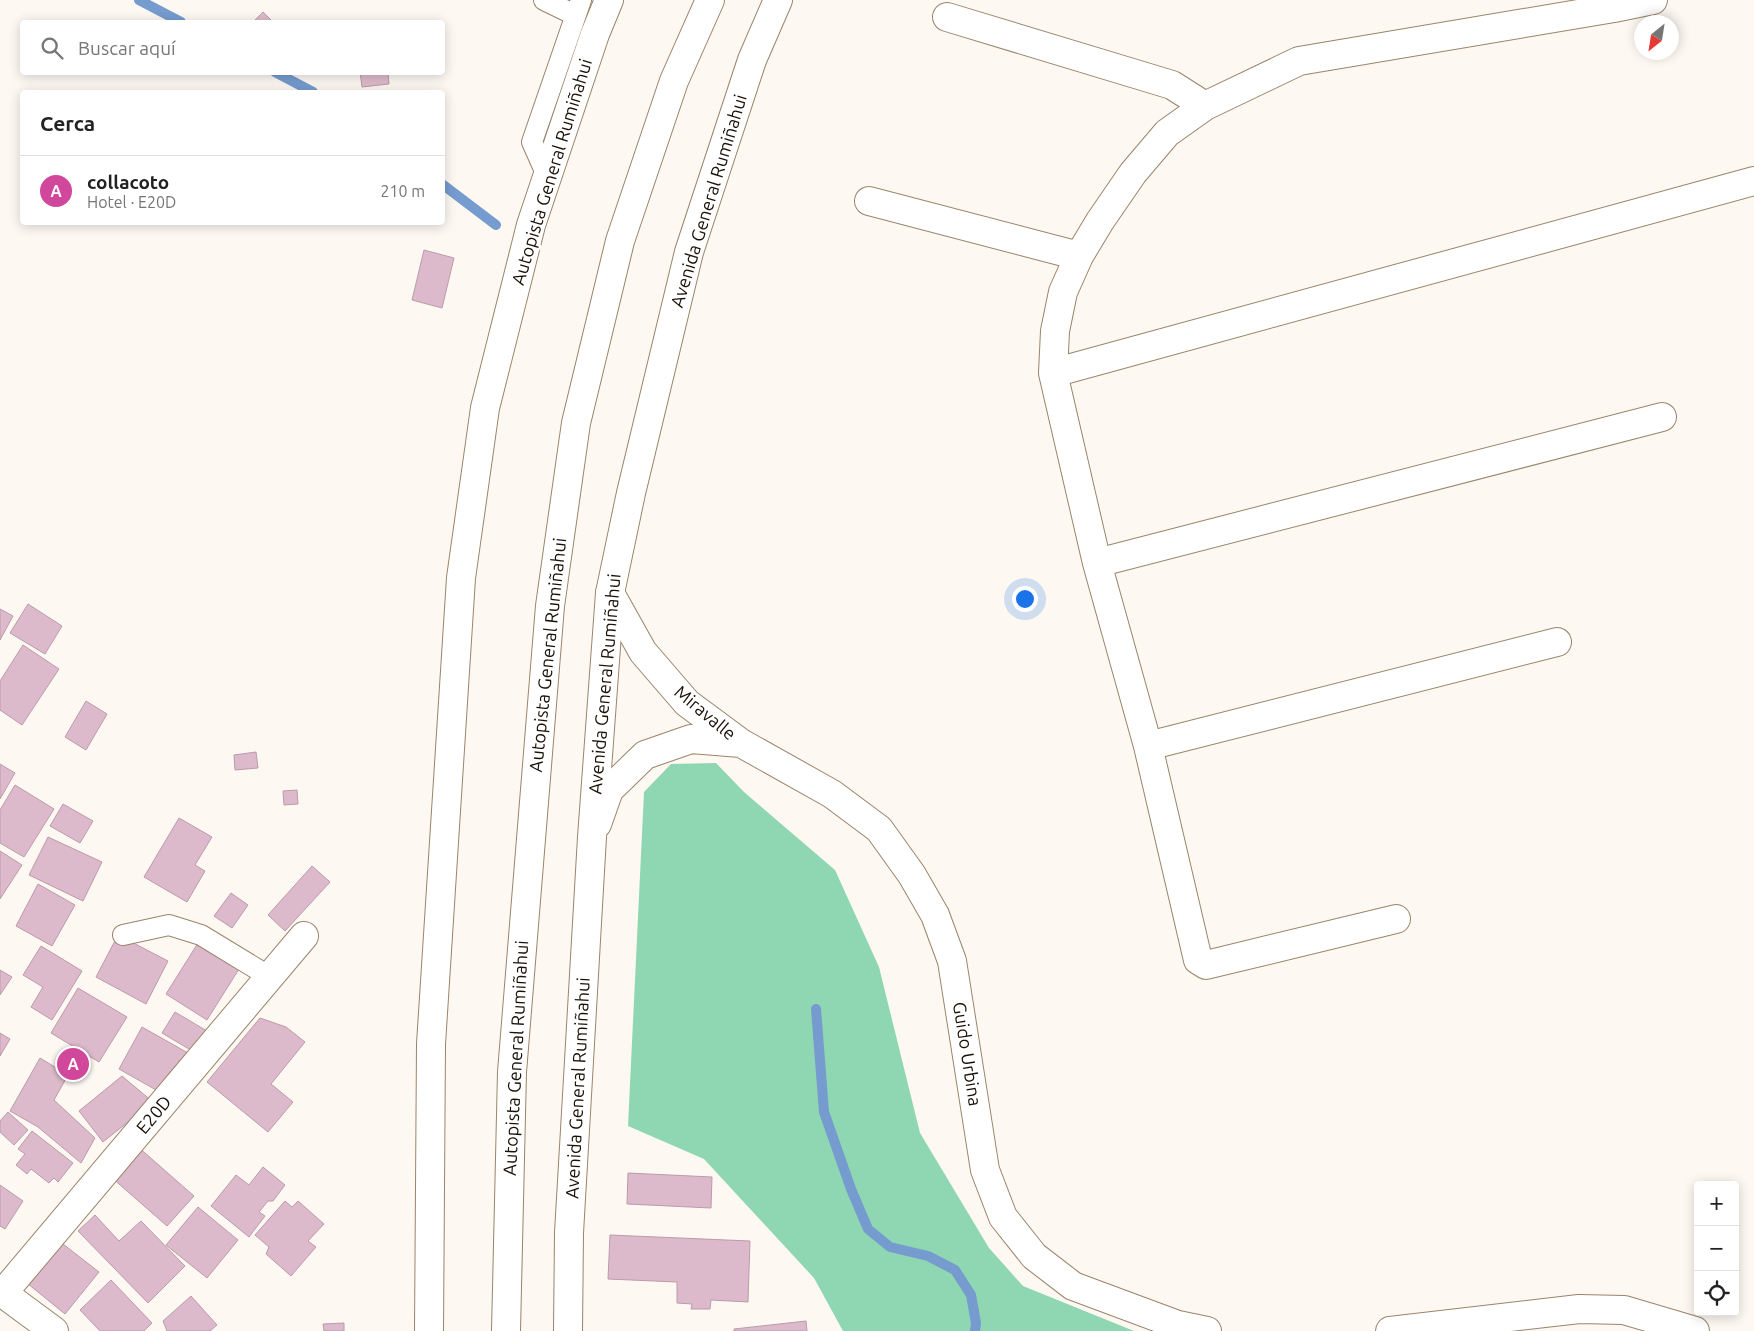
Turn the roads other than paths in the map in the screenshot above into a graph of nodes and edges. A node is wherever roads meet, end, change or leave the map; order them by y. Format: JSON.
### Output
{"nodes":[{"id":1,"x":544,"y":0,"type":"edge"},
{"id":2,"x":609,"y":0,"type":"edge"},
{"id":3,"x":710,"y":0,"type":"edge"},
{"id":4,"x":778,"y":0,"type":"edge"},
{"id":5,"x":1653,"y":0,"type":"edge"},
{"id":6,"x":578,"y":8,"type":"edge"},
{"id":7,"x":947,"y":17,"type":"dead end"},
{"id":8,"x":1206,"y":106,"type":"junction"},
{"id":9,"x":548,"y":178,"type":"junction"},
{"id":10,"x":1754,"y":181,"type":"edge"},
{"id":11,"x":869,"y":201,"type":"dead end"},
{"id":12,"x":1080,"y":256,"type":"junction"},
{"id":13,"x":1053,"y":373,"type":"junction"},
{"id":14,"x":1662,"y":417,"type":"dead end"},
{"id":15,"x":1097,"y":563,"type":"junction"},
{"id":16,"x":610,"y":593,"type":"junction"},
{"id":17,"x":1558,"y":642,"type":"dead end"},
{"id":18,"x":741,"y":743,"type":"junction"},
{"id":19,"x":1148,"y":746,"type":"junction"},
{"id":20,"x":592,"y":837,"type":"junction"},
{"id":21,"x":1396,"y":919,"type":"dead end"},
{"id":22,"x":123,"y":936,"type":"dead end"},
{"id":23,"x":304,"y":936,"type":"dead end"},
{"id":24,"x":270,"y":977,"type":"junction"},
{"id":25,"x":2,"y":1292,"type":"edge"},
{"id":26,"x":54,"y":1331,"type":"edge"},
{"id":27,"x":429,"y":1331,"type":"edge"},
{"id":28,"x":506,"y":1331,"type":"edge"},
{"id":29,"x":568,"y":1331,"type":"edge"},
{"id":30,"x":1206,"y":1331,"type":"edge"},
{"id":31,"x":1390,"y":1331,"type":"edge"},
{"id":32,"x":1695,"y":1331,"type":"edge"}],
"edges":[{"from":1,"to":6,"type":"lane"},
{"from":2,"to":9,"type":"main road","name":"Autopista General Rumiñahui"},
{"from":3,"to":28,"type":"main road","name":"Autopista General Rumiñahui"},
{"from":4,"to":16,"type":"main road","name":"Avenida General Rumiñahui"},
{"from":5,"to":8,"type":"main road"},
{"from":6,"to":9,"type":"lane"},
{"from":7,"to":8,"type":"main road"},
{"from":8,"to":12,"type":"main road"},
{"from":9,"to":27,"type":"main road","name":"Autopista General Rumiñahui"},
{"from":10,"to":13,"type":"main road"},
{"from":11,"to":12,"type":"main road"},
{"from":12,"to":13,"type":"main road"},
{"from":13,"to":15,"type":"main road"},
{"from":14,"to":15,"type":"main road"},
{"from":15,"to":19,"type":"main road"},
{"from":16,"to":18,"type":"main road","name":"Miravalle"},
{"from":16,"to":20,"type":"main road","name":"Avenida General Rumiñahui"},
{"from":17,"to":19,"type":"main road"},
{"from":18,"to":20,"type":"main road","name":"Miravalle"},
{"from":18,"to":30,"type":"main road","name":"Guido Urbina"},
{"from":19,"to":21,"type":"main road"},
{"from":20,"to":29,"type":"main road","name":"Avenida General Rumiñahui"},
{"from":22,"to":24,"type":"lane"},
{"from":23,"to":24,"type":"main road","name":"E20D"},
{"from":24,"to":25,"type":"main road","name":"E20D"},
{"from":25,"to":26,"type":"main road"},
{"from":31,"to":32,"type":"main road"}]}
